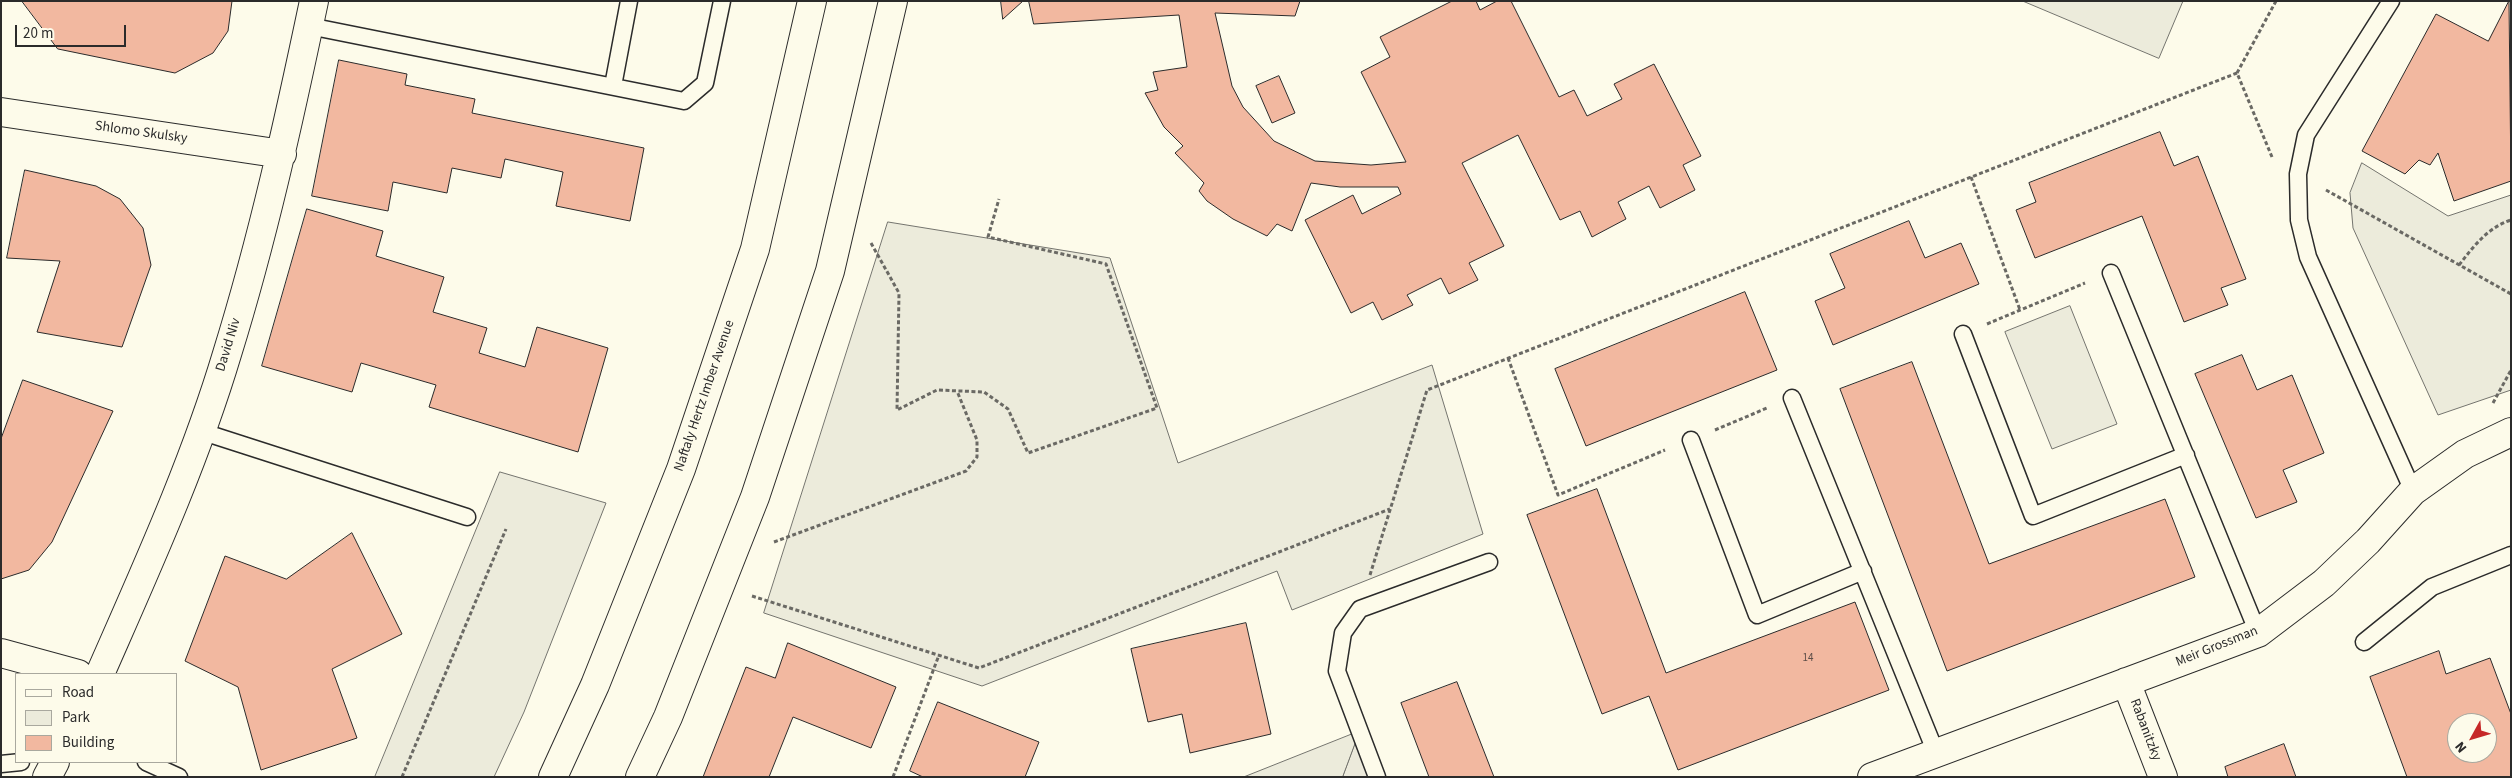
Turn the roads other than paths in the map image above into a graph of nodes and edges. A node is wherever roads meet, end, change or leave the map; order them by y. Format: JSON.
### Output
{"nodes":[{"id":1,"x":629,"y":1,"type":"edge"},
{"id":2,"x":722,"y":1,"type":"edge"},
{"id":3,"x":812,"y":1,"type":"edge"},
{"id":4,"x":893,"y":1,"type":"edge"},
{"id":5,"x":2392,"y":1,"type":"edge"},
{"id":6,"x":312,"y":14,"type":"edge"},
{"id":7,"x":613,"y":86,"type":"junction"},
{"id":8,"x":1,"y":112,"type":"edge"},
{"id":9,"x":282,"y":154,"type":"junction"},
{"id":10,"x":2111,"y":273,"type":"road end"},
{"id":11,"x":1963,"y":334,"type":"road end"},
{"id":12,"x":1792,"y":398,"type":"dead end"},
{"id":13,"x":200,"y":431,"type":"junction"},
{"id":14,"x":2511,"y":432,"type":"edge"},
{"id":15,"x":1691,"y":440,"type":"dead end"},
{"id":16,"x":2186,"y":455,"type":"junction"},
{"id":17,"x":2413,"y":491,"type":"junction"},
{"id":18,"x":467,"y":517,"type":"dead end"},
{"id":19,"x":2511,"y":556,"type":"edge"},
{"id":20,"x":1489,"y":562,"type":"dead end"},
{"id":21,"x":1864,"y":571,"type":"junction"},
{"id":22,"x":2258,"y":632,"type":"junction"},
{"id":23,"x":2364,"y":642,"type":"dead end"},
{"id":24,"x":1,"y":653,"type":"edge"},
{"id":25,"x":74,"y":673,"type":"edge"},
{"id":26,"x":100,"y":673,"type":"edge"},
{"id":27,"x":2126,"y":682,"type":"junction"},
{"id":28,"x":1936,"y":753,"type":"junction"},
{"id":29,"x":15,"y":763,"type":"edge"},
{"id":30,"x":55,"y":763,"type":"edge"},
{"id":31,"x":148,"y":763,"type":"edge"},
{"id":32,"x":1,"y":764,"type":"edge"},
{"id":33,"x":48,"y":777,"type":"edge"},
{"id":34,"x":179,"y":777,"type":"edge"},
{"id":35,"x":553,"y":777,"type":"edge"},
{"id":36,"x":640,"y":777,"type":"edge"},
{"id":37,"x":1377,"y":777,"type":"edge"},
{"id":38,"x":1872,"y":777,"type":"edge"},
{"id":39,"x":2163,"y":777,"type":"edge"}],
"edges":[{"from":1,"to":7,"type":"lane"},
{"from":2,"to":7,"type":"lane"},
{"from":3,"to":35,"type":"street","name":"Naftaly Hertz Imber Avenue"},
{"from":4,"to":36,"type":"street"},
{"from":5,"to":17,"type":"lane"},
{"from":6,"to":7,"type":"lane"},
{"from":6,"to":9,"type":"street","name":"David Niv"},
{"from":8,"to":9,"type":"street","name":"Shlomo Skulsky"},
{"from":9,"to":13,"type":"street","name":"David Niv"},
{"from":10,"to":16,"type":"lane"},
{"from":11,"to":16,"type":"lane"},
{"from":12,"to":21,"type":"lane"},
{"from":13,"to":18,"type":"lane"},
{"from":13,"to":26,"type":"street","name":"David Niv"},
{"from":14,"to":17,"type":"street","name":"Meir Grossman"},
{"from":15,"to":21,"type":"lane"},
{"from":16,"to":22,"type":"lane"},
{"from":17,"to":22,"type":"street","name":"Meir Grossman"},
{"from":19,"to":23,"type":"lane"},
{"from":20,"to":37,"type":"lane"},
{"from":21,"to":28,"type":"lane"},
{"from":22,"to":27,"type":"street","name":"Meir Grossman"},
{"from":24,"to":25,"type":"street"},
{"from":27,"to":28,"type":"street","name":"Meir Grossman"},
{"from":27,"to":39,"type":"street","name":"Rabanitzky"},
{"from":28,"to":38,"type":"street","name":"Meir Grossman"},
{"from":29,"to":32,"type":"lane"},
{"from":30,"to":33,"type":"street"},
{"from":31,"to":34,"type":"lane"}]}
